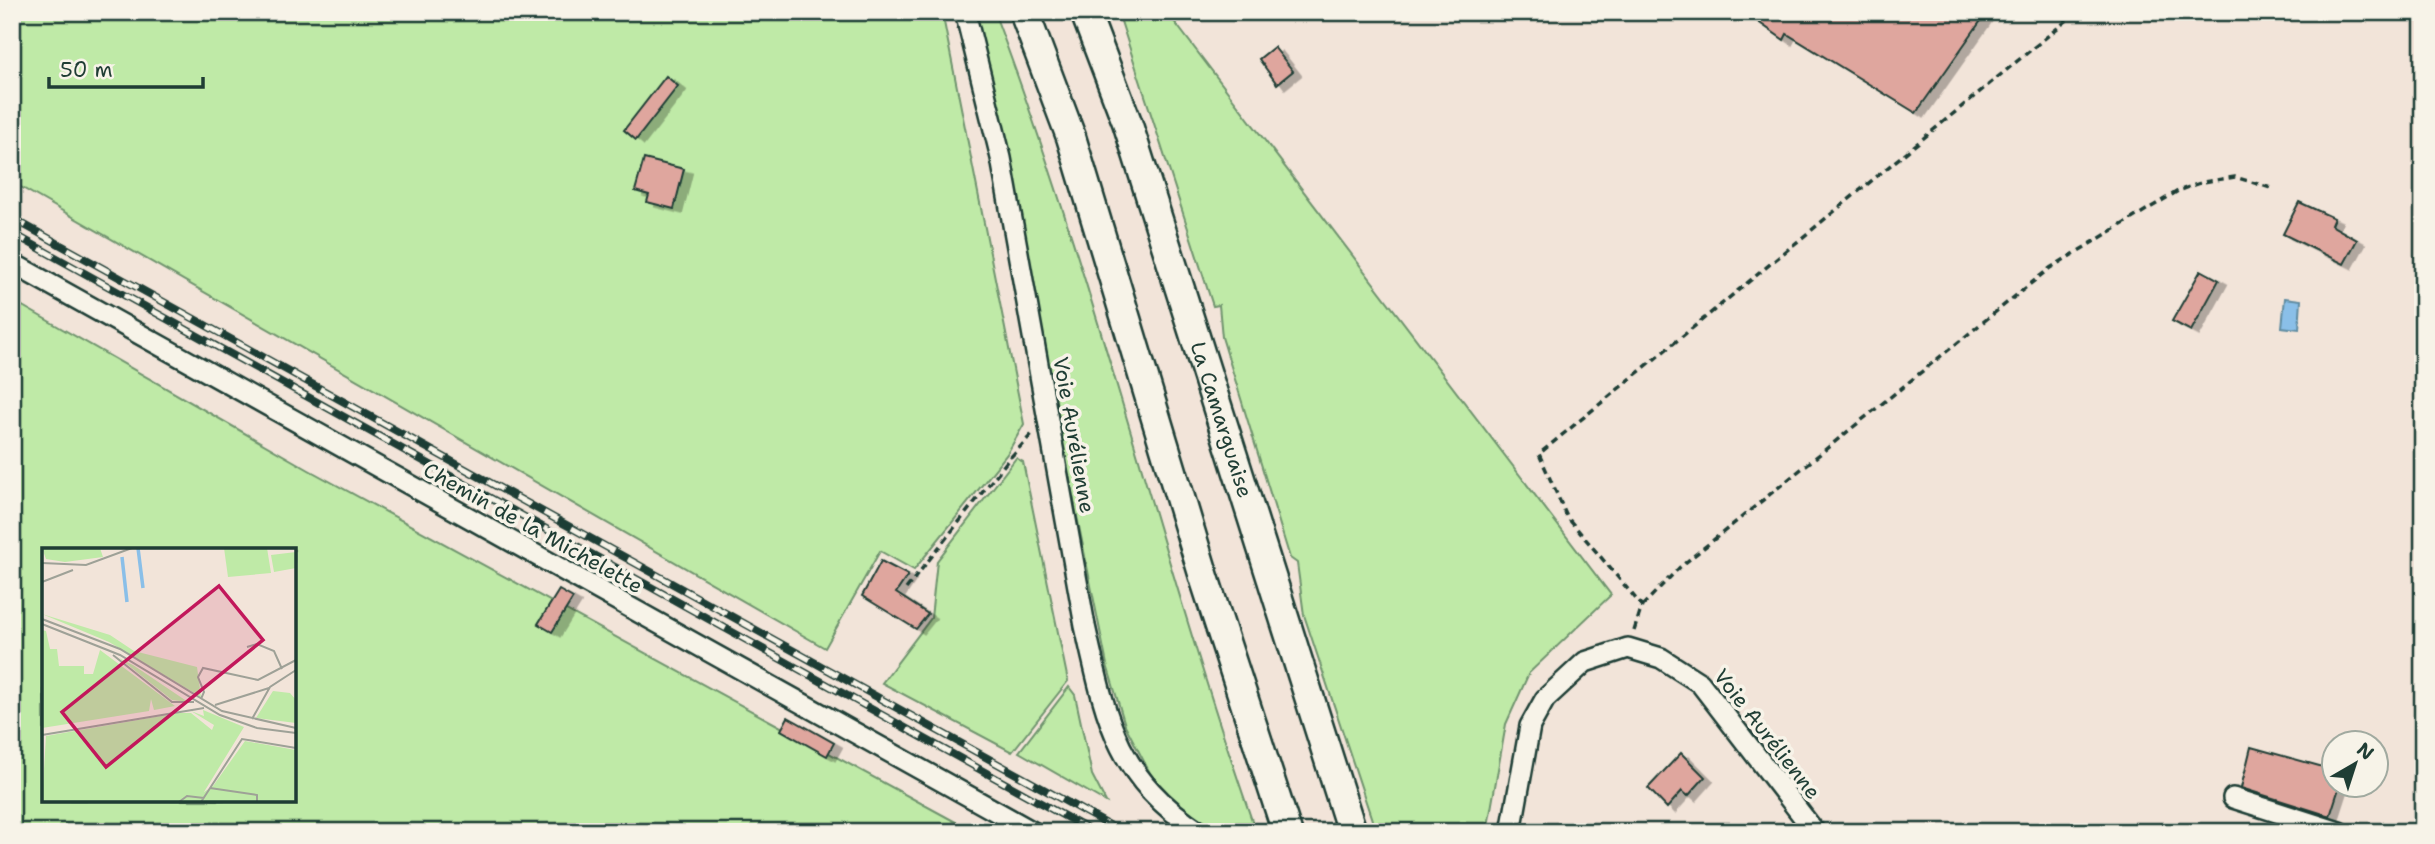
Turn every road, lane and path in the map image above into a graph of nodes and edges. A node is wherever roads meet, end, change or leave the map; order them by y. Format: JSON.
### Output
{"nodes":[{"id":1,"x":965,"y":12,"type":"edge"},
{"id":2,"x":1024,"y":12,"type":"edge"},
{"id":3,"x":1085,"y":12,"type":"edge"},
{"id":4,"x":2077,"y":12,"type":"edge"},
{"id":5,"x":2274,"y":189,"type":"dead end"},
{"id":6,"x":12,"y":263,"type":"edge"},
{"id":7,"x":1047,"y":418,"type":"junction"},
{"id":8,"x":906,"y":589,"type":"dead end"},
{"id":9,"x":1642,"y":606,"type":"junction"},
{"id":10,"x":1628,"y":648,"type":"junction"},
{"id":11,"x":2233,"y":798,"type":"dead end"},
{"id":12,"x":1033,"y":832,"type":"edge"},
{"id":13,"x":1200,"y":832,"type":"edge"},
{"id":14,"x":1287,"y":832,"type":"edge"},
{"id":15,"x":1352,"y":832,"type":"edge"},
{"id":16,"x":1511,"y":832,"type":"edge"},
{"id":17,"x":1815,"y":832,"type":"edge"},
{"id":18,"x":2339,"y":832,"type":"edge"}],
"edges":[{"from":1,"to":7,"type":"street","name":"Voie Aurélienne"},
{"from":2,"to":14,"type":"highway"},
{"from":3,"to":15,"type":"highway","name":"La Camarguaise"},
{"from":4,"to":9,"type":"path"},
{"from":5,"to":9,"type":"path"},
{"from":6,"to":12,"type":"street","name":"Chemin de la Michelette"},
{"from":7,"to":8,"type":"path"},
{"from":7,"to":13,"type":"street","name":"Voie Aurélienne"},
{"from":9,"to":10,"type":"path"},
{"from":10,"to":16,"type":"street"},
{"from":10,"to":17,"type":"street","name":"Voie Aurélienne"},
{"from":11,"to":18,"type":"street"}]}
